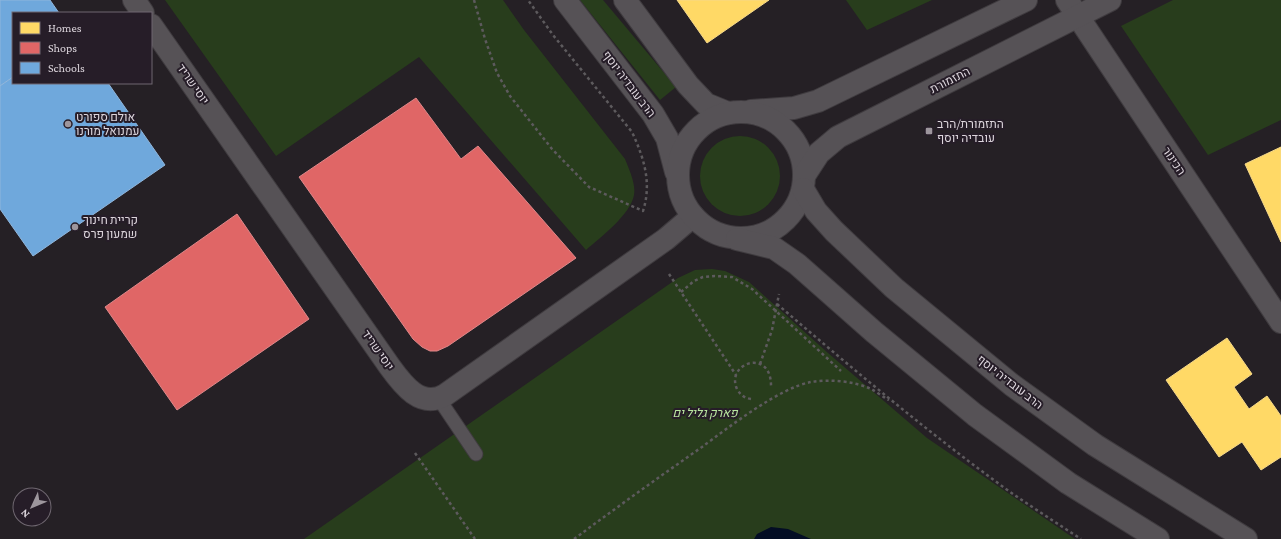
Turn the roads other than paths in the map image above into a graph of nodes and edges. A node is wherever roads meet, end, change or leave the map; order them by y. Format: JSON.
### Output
{"nodes":[{"id":1,"x":134,"y":0,"type":"edge"},
{"id":2,"x":565,"y":0,"type":"edge"},
{"id":3,"x":624,"y":0,"type":"edge"},
{"id":4,"x":1026,"y":0,"type":"edge"},
{"id":5,"x":1110,"y":0,"type":"edge"},
{"id":6,"x":1072,"y":8,"type":"edge"},
{"id":7,"x":142,"y":12,"type":"edge"},
{"id":8,"x":152,"y":26,"type":"edge"},
{"id":9,"x":735,"y":112,"type":"junction"},
{"id":10,"x":677,"y":177,"type":"junction"},
{"id":11,"x":803,"y":183,"type":"junction"},
{"id":12,"x":693,"y":216,"type":"junction"},
{"id":13,"x":737,"y":239,"type":"junction"},
{"id":14,"x":1281,"y":322,"type":"edge"},
{"id":15,"x":439,"y":399,"type":"junction"},
{"id":16,"x":476,"y":454,"type":"dead end"},
{"id":17,"x":1158,"y":539,"type":"edge"},
{"id":18,"x":1246,"y":539,"type":"edge"}],
"edges":[{"from":1,"to":7,"type":"street"},
{"from":2,"to":10,"type":"street","name":"הרב עובדיה יוסף"},
{"from":3,"to":9,"type":"street"},
{"from":4,"to":9,"type":"street"},
{"from":5,"to":6,"type":"street","name":"התזמורת"},
{"from":6,"to":11,"type":"street","name":"התזמורת"},
{"from":6,"to":14,"type":"street","name":"הכינור"},
{"from":8,"to":15,"type":"street","name":"יוסי שריד"},
{"from":9,"to":10,"type":"street"},
{"from":9,"to":11,"type":"street"},
{"from":10,"to":12,"type":"street"},
{"from":11,"to":13,"type":"street"},
{"from":11,"to":18,"type":"street","name":"הרב עובדיה יוסף"},
{"from":12,"to":13,"type":"street"},
{"from":12,"to":15,"type":"street"},
{"from":13,"to":17,"type":"street"},
{"from":15,"to":16,"type":"lane"}]}
